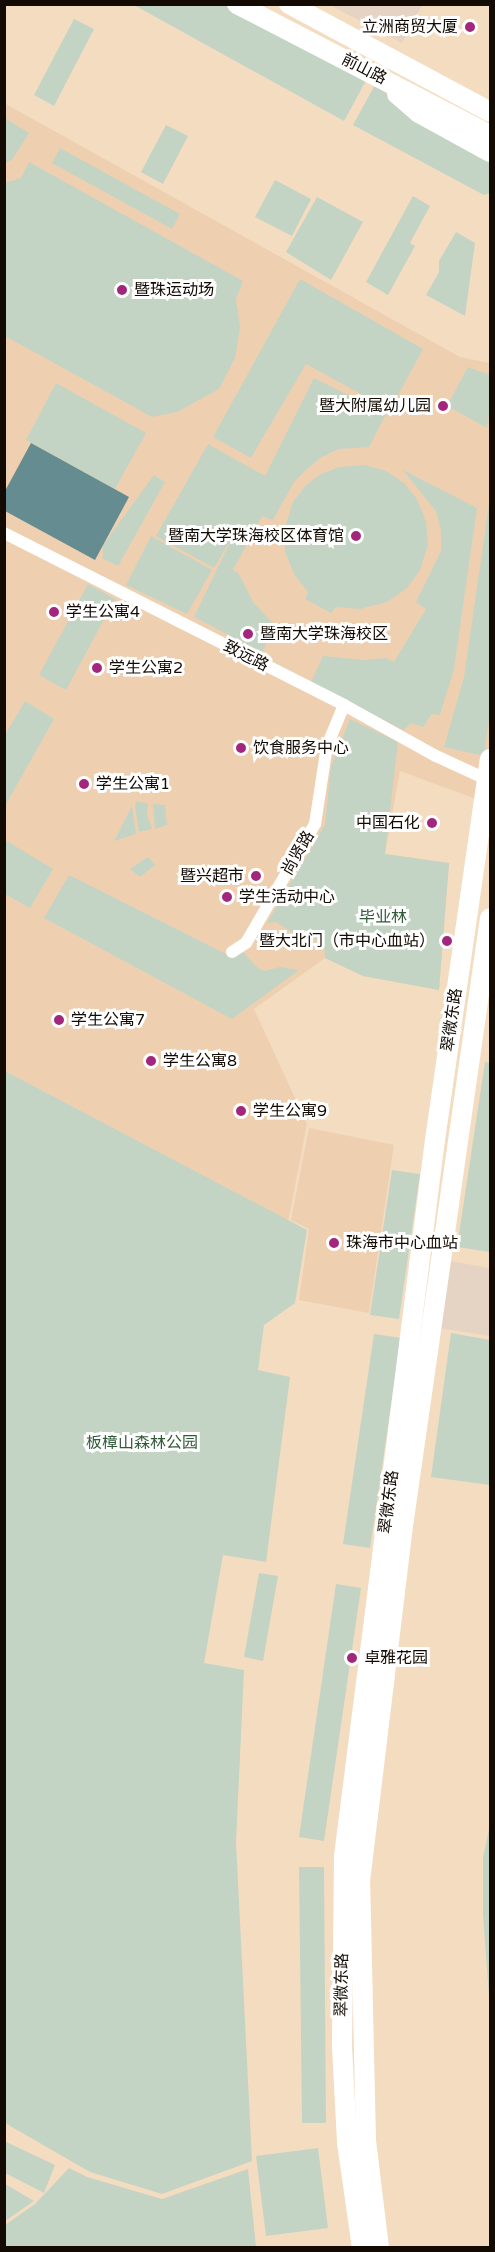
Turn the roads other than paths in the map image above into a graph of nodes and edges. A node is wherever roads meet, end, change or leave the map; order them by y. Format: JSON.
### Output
{"nodes":[{"id":1,"x":237,"y":4,"type":"edge"},
{"id":2,"x":289,"y":4,"type":"edge"},
{"id":3,"x":375,"y":74,"type":"junction"},
{"id":4,"x":485,"y":108,"type":"edge"},
{"id":5,"x":490,"y":135,"type":"edge"},
{"id":6,"x":490,"y":152,"type":"edge"},
{"id":7,"x":4,"y":533,"type":"edge"},
{"id":8,"x":344,"y":705,"type":"junction"},
{"id":9,"x":490,"y":759,"type":"edge"},
{"id":10,"x":489,"y":780,"type":"edge"},
{"id":11,"x":490,"y":918,"type":"edge"},
{"id":12,"x":232,"y":952,"type":"dead end"},
{"id":13,"x":362,"y":2247,"type":"edge"},
{"id":14,"x":380,"y":2247,"type":"edge"}],
"edges":[{"from":1,"to":3,"type":"main road","name":"前山路"},
{"from":2,"to":4,"type":"main road","name":"前山路"},
{"from":3,"to":5,"type":"main road","name":"前山路"},
{"from":3,"to":6,"type":"main road"},
{"from":7,"to":8,"type":"street","name":"致远路"},
{"from":8,"to":10,"type":"street","name":"致远路"},
{"from":8,"to":12,"type":"street","name":"尚贤路"},
{"from":9,"to":10,"type":"main road","name":"翠微东路"},
{"from":10,"to":13,"type":"main road","name":"翠微东路"},
{"from":11,"to":14,"type":"main road","name":"翠微东路"}]}
